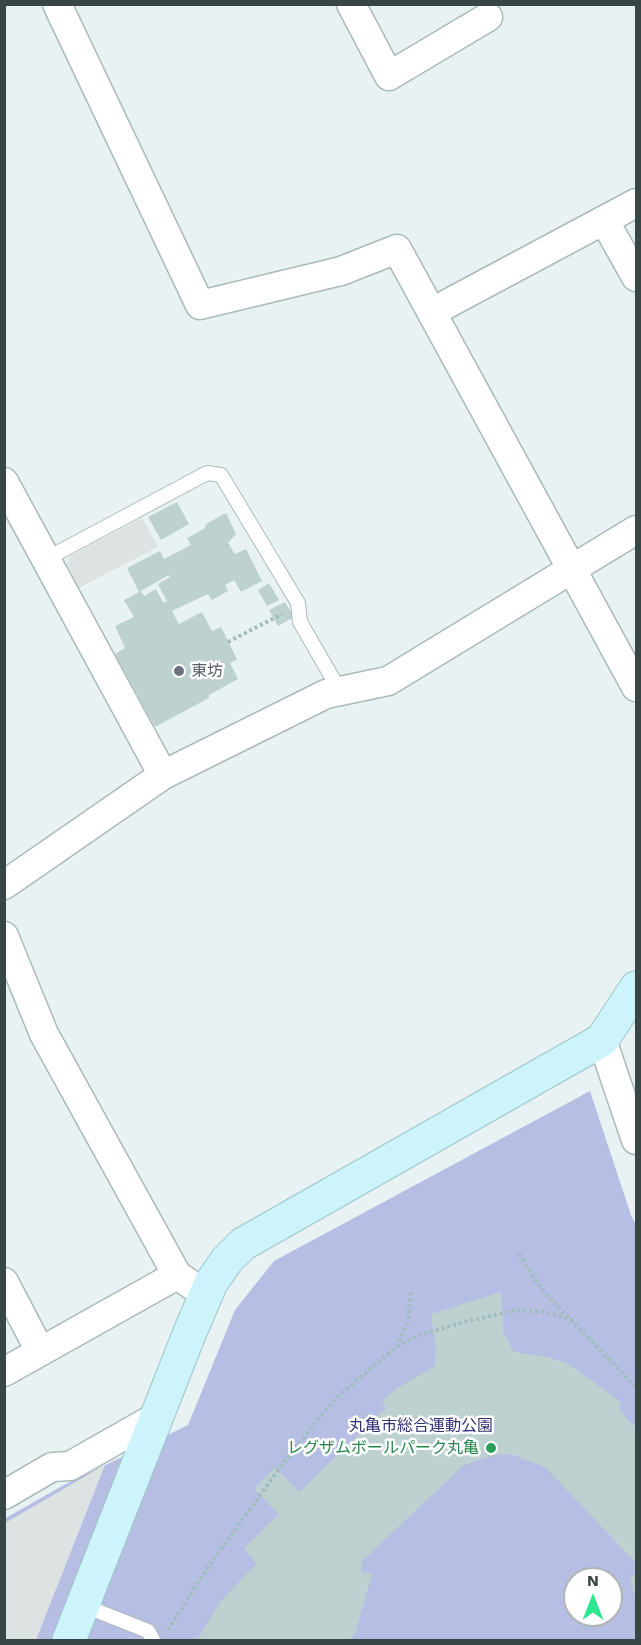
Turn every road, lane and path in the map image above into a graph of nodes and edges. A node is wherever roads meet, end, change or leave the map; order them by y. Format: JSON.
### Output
{"nodes":[{"id":1,"x":57,"y":4,"type":"edge"},
{"id":2,"x":351,"y":4,"type":"edge"},
{"id":3,"x":488,"y":17,"type":"dead end"},
{"id":4,"x":636,"y":202,"type":"edge"},
{"id":5,"x":604,"y":220,"type":"junction"},
{"id":6,"x":636,"y":277,"type":"edge"},
{"id":7,"x":432,"y":312,"type":"junction"},
{"id":8,"x":4,"y":482,"type":"edge"},
{"id":9,"x":636,"y":530,"type":"edge"},
{"id":10,"x":46,"y":559,"type":"junction"},
{"id":11,"x":572,"y":569,"type":"junction"},
{"id":12,"x":298,"y":605,"type":"junction"},
{"id":13,"x":228,"y":642,"type":"dead end"},
{"id":14,"x":636,"y":687,"type":"edge"},
{"id":15,"x":340,"y":691,"type":"junction"},
{"id":16,"x":164,"y":775,"type":"junction"},
{"id":17,"x":4,"y":885,"type":"edge"},
{"id":18,"x":4,"y":936,"type":"edge"},
{"id":19,"x":636,"y":988,"type":"edge"},
{"id":20,"x":602,"y":1040,"type":"junction"},
{"id":21,"x":636,"y":1140,"type":"edge"},
{"id":22,"x":519,"y":1254,"type":"dead end"},
{"id":23,"x":177,"y":1275,"type":"junction"},
{"id":24,"x":4,"y":1282,"type":"edge"},
{"id":25,"x":411,"y":1290,"type":"dead end"},
{"id":26,"x":206,"y":1295,"type":"junction"},
{"id":27,"x":572,"y":1319,"type":"junction"},
{"id":28,"x":397,"y":1346,"type":"junction"},
{"id":29,"x":40,"y":1352,"type":"junction"},
{"id":30,"x":4,"y":1372,"type":"edge"},
{"id":31,"x":636,"y":1387,"type":"edge"},
{"id":32,"x":158,"y":1416,"type":"junction"},
{"id":33,"x":4,"y":1495,"type":"edge"},
{"id":34,"x":82,"y":1605,"type":"junction"},
{"id":35,"x":167,"y":1630,"type":"dead end"},
{"id":36,"x":69,"y":1641,"type":"edge"},
{"id":37,"x":153,"y":1641,"type":"edge"}],
"edges":[{"from":1,"to":7,"type":"street"},
{"from":2,"to":3,"type":"street"},
{"from":4,"to":5,"type":"street"},
{"from":5,"to":6,"type":"street"},
{"from":5,"to":7,"type":"street"},
{"from":7,"to":11,"type":"street"},
{"from":8,"to":10,"type":"street"},
{"from":9,"to":11,"type":"street"},
{"from":10,"to":12,"type":"lane"},
{"from":10,"to":16,"type":"street"},
{"from":11,"to":14,"type":"street"},
{"from":11,"to":15,"type":"street"},
{"from":12,"to":13,"type":"path"},
{"from":12,"to":15,"type":"lane"},
{"from":15,"to":16,"type":"street"},
{"from":16,"to":17,"type":"street"},
{"from":18,"to":23,"type":"street"},
{"from":19,"to":20,"type":"street"},
{"from":20,"to":21,"type":"street"},
{"from":20,"to":26,"type":"street"},
{"from":22,"to":27,"type":"path"},
{"from":23,"to":26,"type":"street"},
{"from":23,"to":29,"type":"street"},
{"from":24,"to":29,"type":"street"},
{"from":25,"to":28,"type":"path"},
{"from":26,"to":32,"type":"street"},
{"from":27,"to":28,"type":"path"},
{"from":27,"to":31,"type":"path"},
{"from":28,"to":35,"type":"path"},
{"from":29,"to":30,"type":"street"},
{"from":32,"to":33,"type":"street"},
{"from":32,"to":34,"type":"street"},
{"from":34,"to":36,"type":"street"},
{"from":34,"to":37,"type":"lane"}]}
